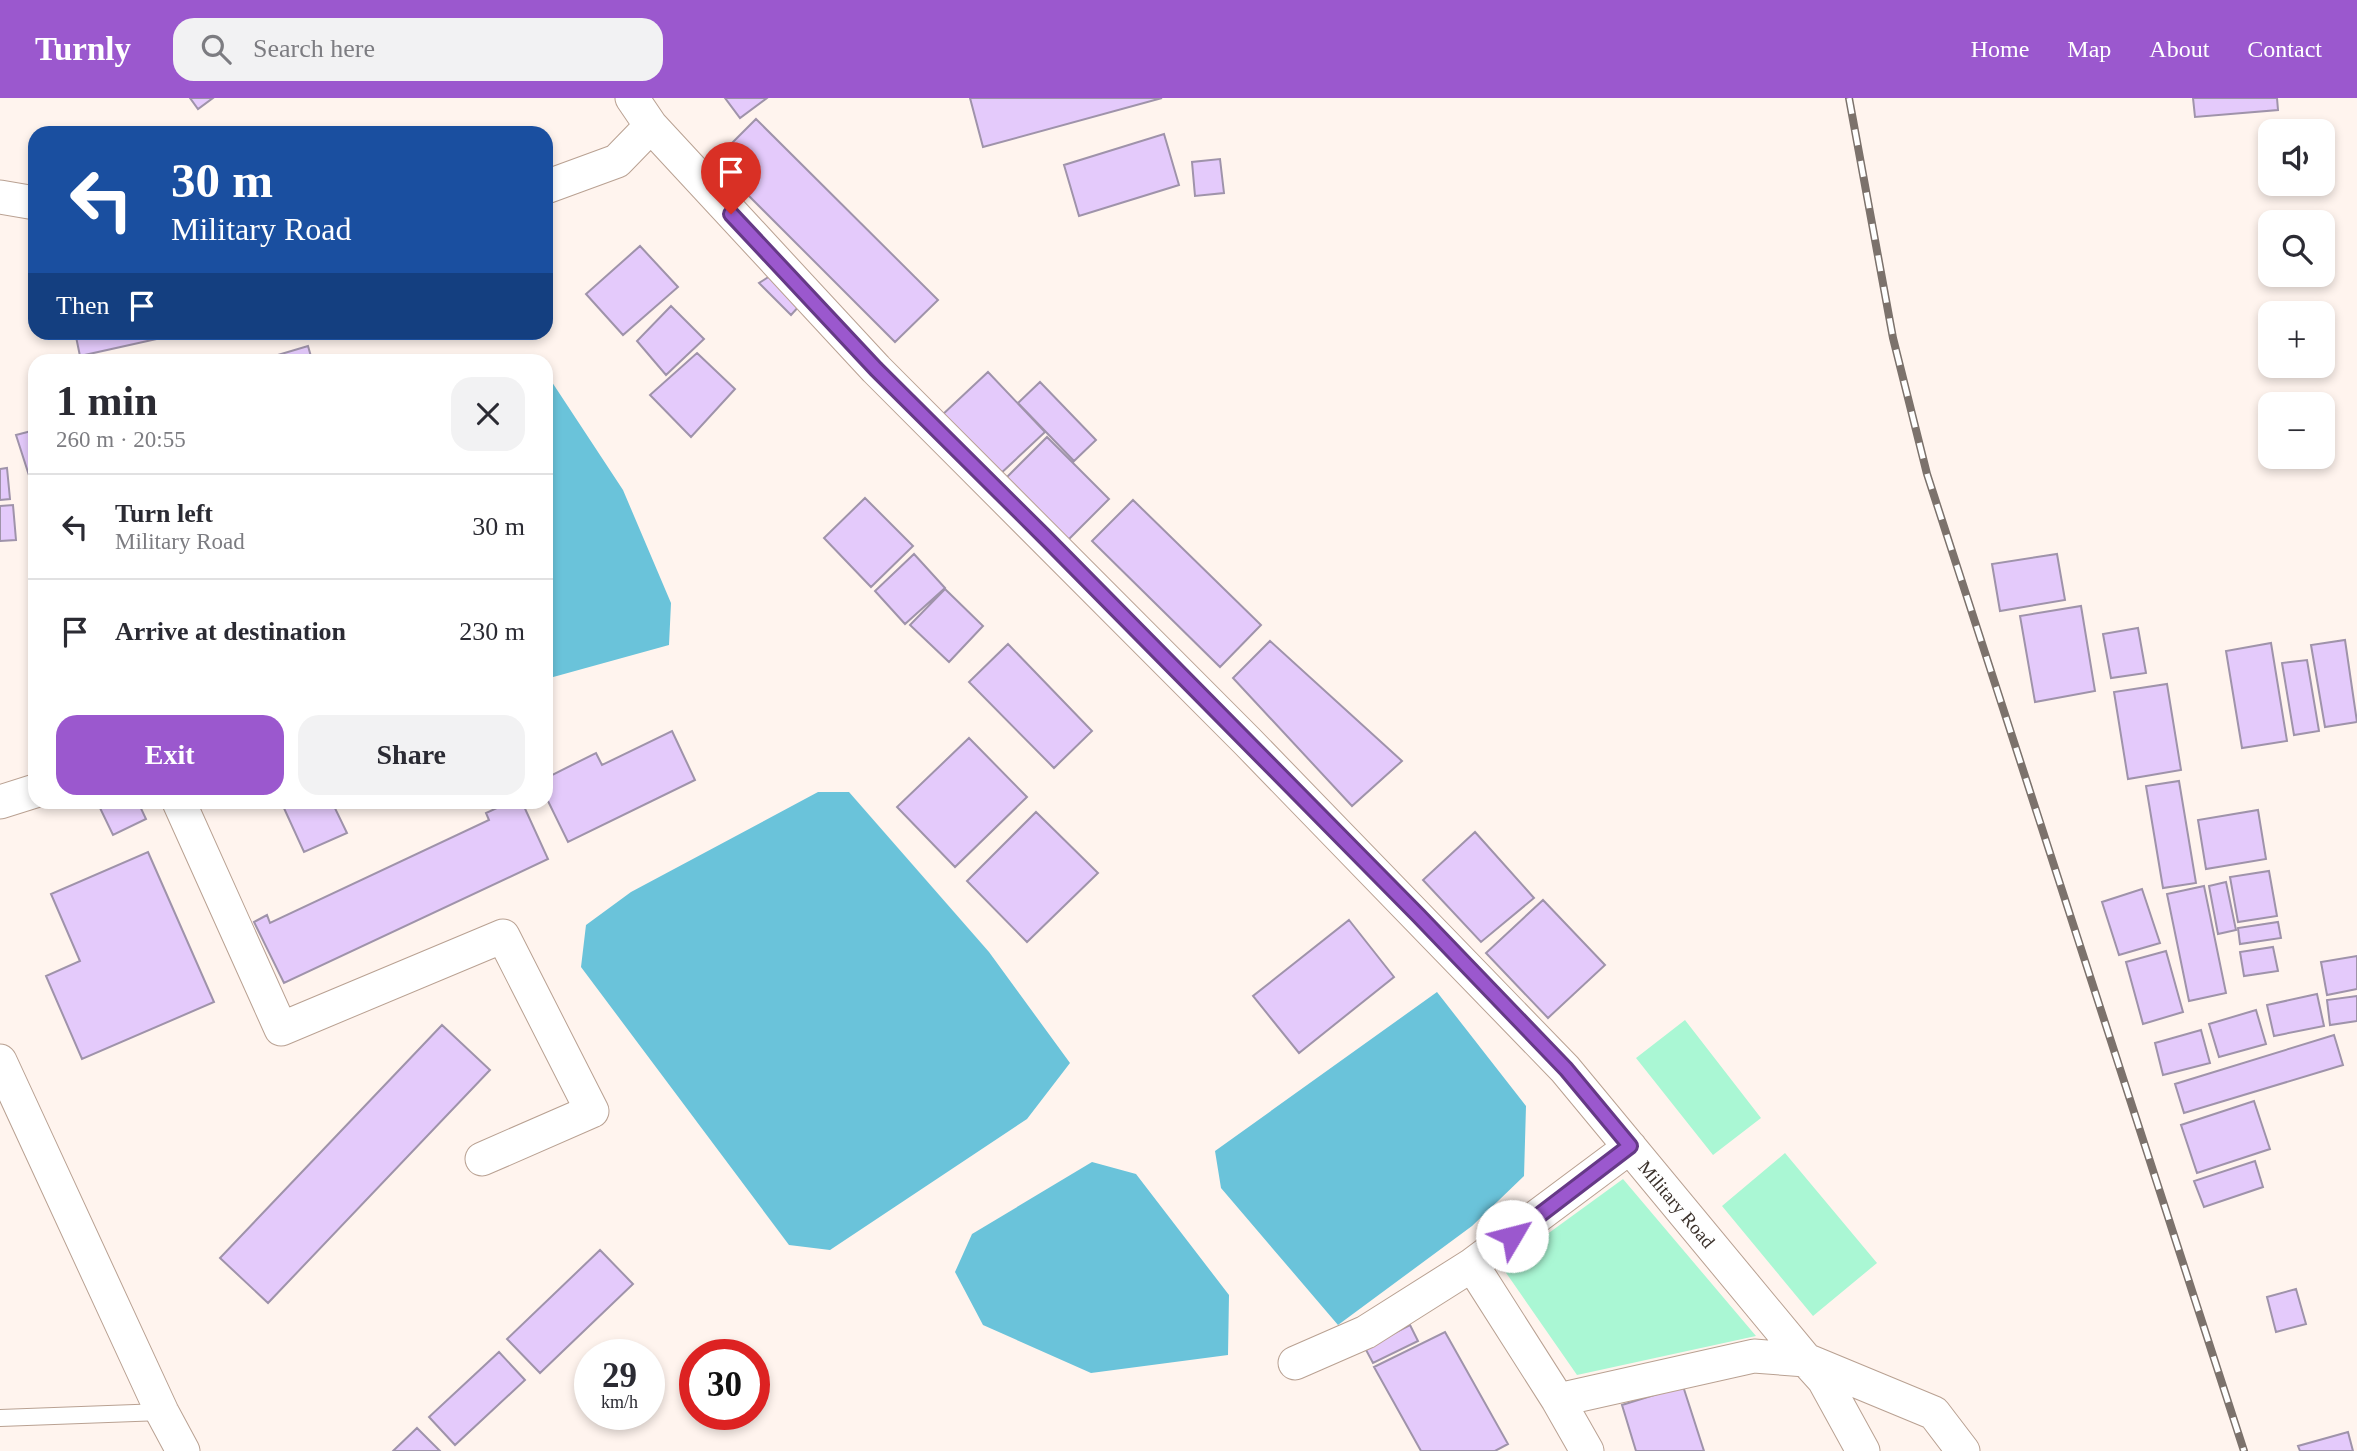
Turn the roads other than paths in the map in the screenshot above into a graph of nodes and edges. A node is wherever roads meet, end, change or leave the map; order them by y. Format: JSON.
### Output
{"nodes":[{"id":1,"x":632,"y":98,"type":"edge"},
{"id":2,"x":651,"y":126,"type":"junction"},
{"id":3,"x":553,"y":184,"type":"edge"},
{"id":4,"x":0,"y":197,"type":"edge"},
{"id":5,"x":28,"y":202,"type":"edge"},
{"id":6,"x":28,"y":794,"type":"edge"},
{"id":7,"x":0,"y":802,"type":"edge"},
{"id":8,"x":181,"y":809,"type":"edge"},
{"id":9,"x":0,"y":1061,"type":"edge"},
{"id":10,"x":1630,"y":1146,"type":"junction"},
{"id":11,"x":482,"y":1158,"type":"dead end"},
{"id":12,"x":1472,"y":1265,"type":"junction"},
{"id":13,"x":1806,"y":1360,"type":"junction"},
{"id":14,"x":1296,"y":1363,"type":"dead end"},
{"id":15,"x":1558,"y":1401,"type":"junction"},
{"id":16,"x":162,"y":1412,"type":"junction"},
{"id":17,"x":0,"y":1418,"type":"edge"},
{"id":18,"x":183,"y":1451,"type":"edge"},
{"id":19,"x":1587,"y":1451,"type":"edge"},
{"id":20,"x":1863,"y":1451,"type":"edge"},
{"id":21,"x":1963,"y":1451,"type":"edge"}],
"edges":[{"from":1,"to":2,"type":"street","name":"Military Road"},
{"from":2,"to":3,"type":"street"},
{"from":2,"to":10,"type":"street","name":"Military Road"},
{"from":4,"to":5,"type":"street"},
{"from":6,"to":7,"type":"street"},
{"from":8,"to":11,"type":"street"},
{"from":9,"to":16,"type":"street"},
{"from":10,"to":12,"type":"street"},
{"from":10,"to":13,"type":"street","name":"Military Road"},
{"from":12,"to":14,"type":"street"},
{"from":12,"to":15,"type":"street"},
{"from":13,"to":15,"type":"street"},
{"from":13,"to":20,"type":"street"},
{"from":13,"to":21,"type":"street","name":"Military Road"},
{"from":15,"to":19,"type":"street"},
{"from":16,"to":17,"type":"lane"},
{"from":16,"to":18,"type":"street"}]}
